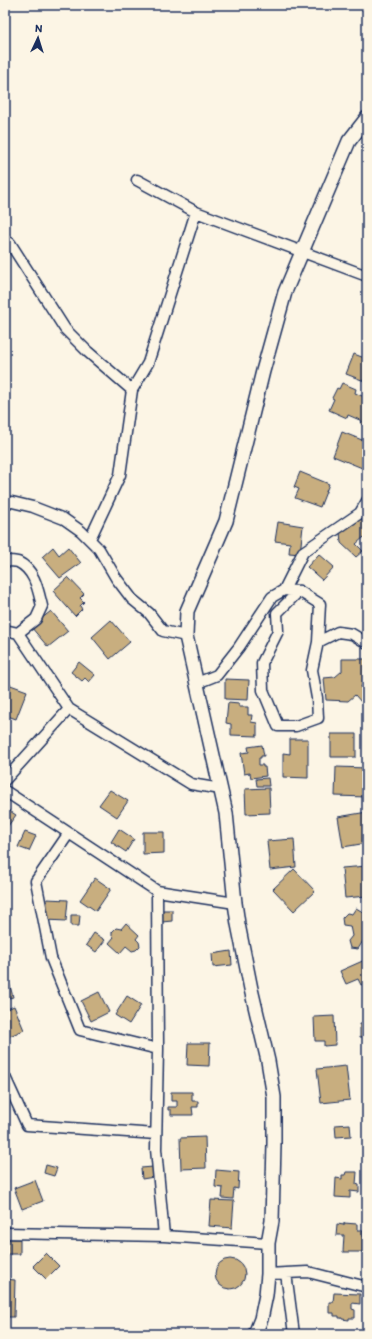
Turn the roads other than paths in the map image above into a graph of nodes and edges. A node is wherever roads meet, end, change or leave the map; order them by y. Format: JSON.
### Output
{"nodes":[{"id":1,"x":367,"y":118,"type":"edge"},
{"id":2,"x":137,"y":180,"type":"dead end"},
{"id":3,"x":196,"y":212,"type":"junction"},
{"id":4,"x":5,"y":240,"type":"edge"},
{"id":5,"x":302,"y":252,"type":"junction"},
{"id":6,"x":367,"y":276,"type":"edge"},
{"id":7,"x":132,"y":390,"type":"junction"},
{"id":8,"x":367,"y":500,"type":"edge"},
{"id":9,"x":5,"y":502,"type":"edge"},
{"id":10,"x":90,"y":539,"type":"junction"},
{"id":11,"x":5,"y":561,"type":"edge"},
{"id":12,"x":284,"y":590,"type":"junction"},
{"id":13,"x":299,"y":591,"type":"junction"},
{"id":14,"x":5,"y":630,"type":"edge"},
{"id":15,"x":18,"y":633,"type":"junction"},
{"id":16,"x":186,"y":636,"type":"junction"},
{"id":17,"x":318,"y":642,"type":"junction"},
{"id":18,"x":367,"y":643,"type":"edge"},
{"id":19,"x":197,"y":683,"type":"junction"},
{"id":20,"x":69,"y":709,"type":"junction"},
{"id":21,"x":5,"y":780,"type":"edge"},
{"id":22,"x":221,"y":789,"type":"junction"},
{"id":23,"x":5,"y":791,"type":"edge"},
{"id":24,"x":69,"y":833,"type":"junction"},
{"id":25,"x":157,"y":891,"type":"junction"},
{"id":26,"x":235,"y":903,"type":"junction"},
{"id":27,"x":158,"y":1049,"type":"junction"},
{"id":28,"x":5,"y":1077,"type":"edge"},
{"id":29,"x":156,"y":1134,"type":"junction"},
{"id":30,"x":5,"y":1232,"type":"edge"},
{"id":31,"x":164,"y":1236,"type":"junction"},
{"id":32,"x":268,"y":1243,"type":"junction"},
{"id":33,"x":286,"y":1273,"type":"junction"},
{"id":34,"x":268,"y":1274,"type":"junction"},
{"id":35,"x":367,"y":1287,"type":"edge"},
{"id":36,"x":255,"y":1334,"type":"edge"},
{"id":37,"x":294,"y":1334,"type":"edge"}],
"edges":[{"from":1,"to":5,"type":"street"},
{"from":2,"to":3,"type":"street"},
{"from":3,"to":5,"type":"street"},
{"from":3,"to":7,"type":"street"},
{"from":4,"to":7,"type":"street"},
{"from":5,"to":6,"type":"street"},
{"from":5,"to":16,"type":"street"},
{"from":7,"to":10,"type":"street"},
{"from":8,"to":12,"type":"street"},
{"from":9,"to":10,"type":"street"},
{"from":10,"to":16,"type":"street"},
{"from":11,"to":15,"type":"street"},
{"from":12,"to":13,"type":"street"},
{"from":12,"to":19,"type":"street"},
{"from":13,"to":17,"type":"street"},
{"from":13,"to":17,"type":"street"},
{"from":14,"to":15,"type":"street"},
{"from":15,"to":20,"type":"street"},
{"from":16,"to":19,"type":"street"},
{"from":17,"to":18,"type":"street"},
{"from":19,"to":22,"type":"street"},
{"from":20,"to":21,"type":"street"},
{"from":20,"to":22,"type":"street"},
{"from":22,"to":26,"type":"street"},
{"from":23,"to":24,"type":"street"},
{"from":24,"to":25,"type":"street"},
{"from":24,"to":27,"type":"street"},
{"from":25,"to":26,"type":"street"},
{"from":25,"to":27,"type":"street"},
{"from":26,"to":32,"type":"street"},
{"from":27,"to":29,"type":"street"},
{"from":28,"to":29,"type":"street"},
{"from":29,"to":31,"type":"street"},
{"from":30,"to":31,"type":"street"},
{"from":31,"to":32,"type":"street"},
{"from":32,"to":34,"type":"street"},
{"from":33,"to":34,"type":"street"},
{"from":33,"to":35,"type":"street"},
{"from":33,"to":37,"type":"street"},
{"from":34,"to":36,"type":"street"}]}
